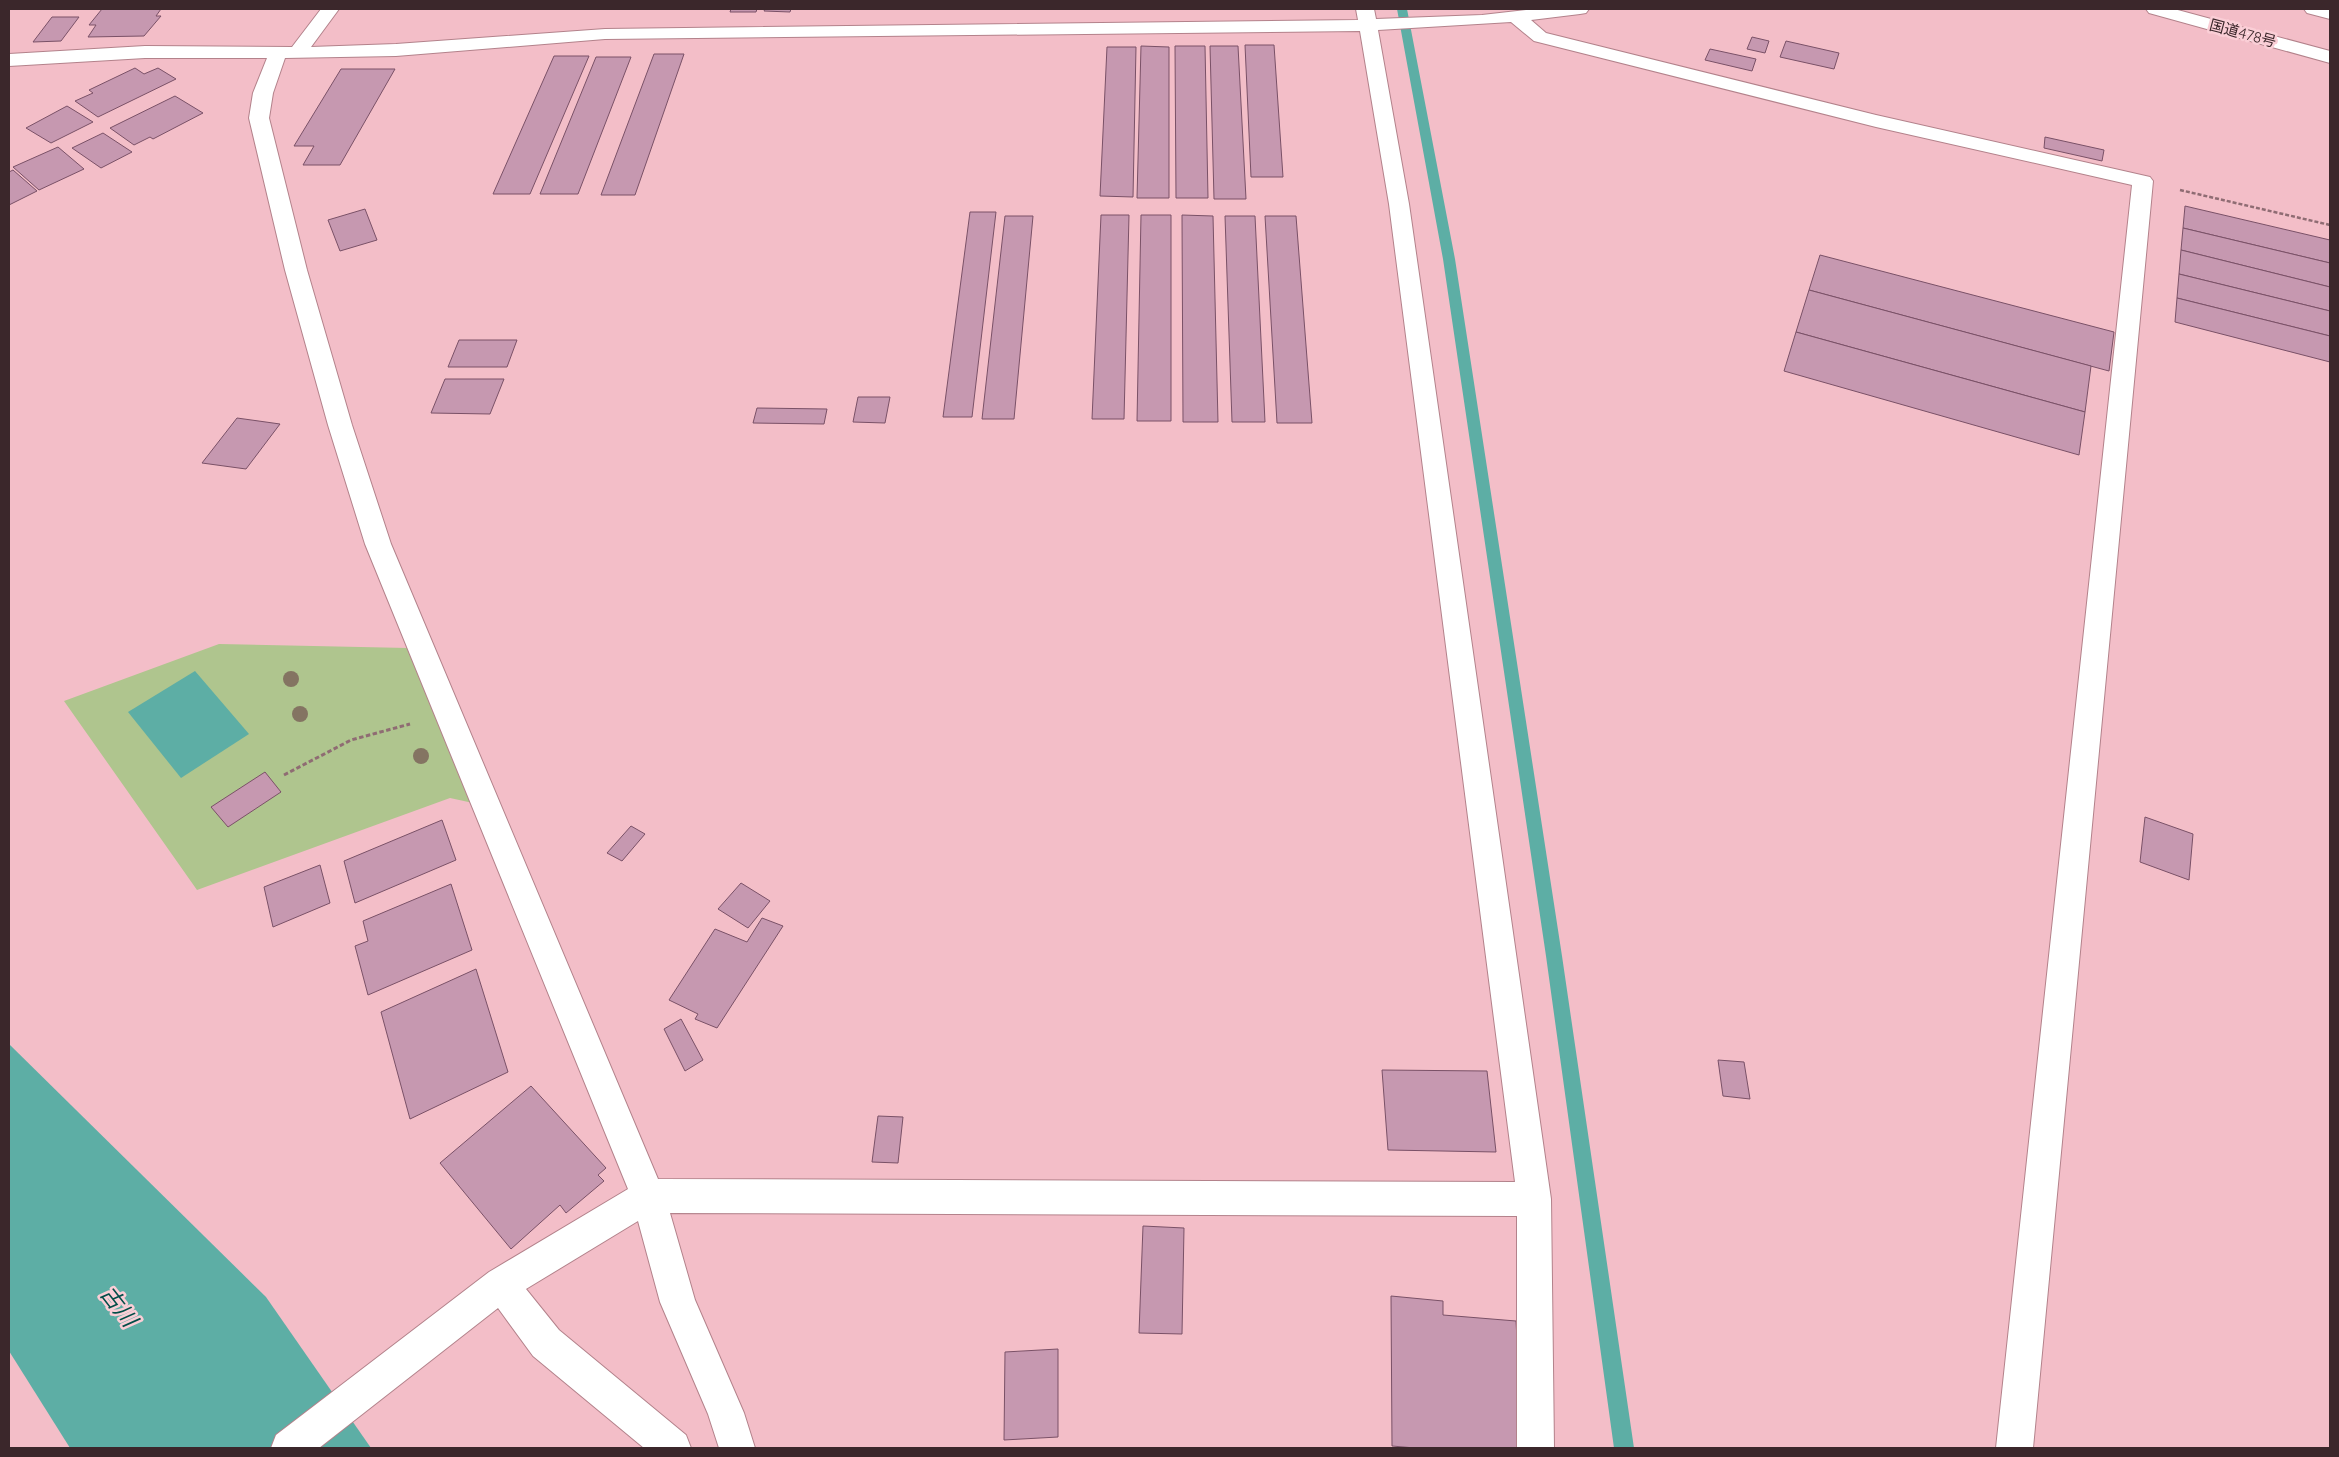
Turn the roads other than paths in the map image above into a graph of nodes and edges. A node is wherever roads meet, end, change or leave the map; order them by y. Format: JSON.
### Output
{"nodes":[{"id":1,"x":330,"y":9,"type":"edge"},
{"id":2,"x":1580,"y":9,"type":"edge"},
{"id":3,"x":2155,"y":9,"type":"edge"},
{"id":4,"x":2217,"y":9,"type":"edge"},
{"id":5,"x":2313,"y":9,"type":"edge"},
{"id":6,"x":2330,"y":14,"type":"edge"},
{"id":7,"x":1476,"y":16,"type":"edge"},
{"id":8,"x":1366,"y":17,"type":"edge"},
{"id":9,"x":1516,"y":17,"type":"junction"},
{"id":10,"x":2330,"y":40,"type":"edge"},
{"id":11,"x":288,"y":52,"type":"junction"},
{"id":12,"x":2330,"y":57,"type":"edge"},
{"id":13,"x":9,"y":60,"type":"edge"},
{"id":14,"x":648,"y":1196,"type":"junction"},
{"id":15,"x":1534,"y":1199,"type":"junction"},
{"id":16,"x":501,"y":1284,"type":"junction"},
{"id":17,"x":289,"y":1448,"type":"edge"},
{"id":18,"x":673,"y":1448,"type":"edge"},
{"id":19,"x":737,"y":1448,"type":"edge"},
{"id":20,"x":1536,"y":1448,"type":"edge"},
{"id":21,"x":2015,"y":1448,"type":"edge"}],
"edges":[{"from":1,"to":11,"type":"main road"},
{"from":2,"to":9,"type":"main road"},
{"from":3,"to":12,"type":"main road","name":"国道478号"},
{"from":4,"to":10,"type":"main road"},
{"from":5,"to":6,"type":"main road"},
{"from":7,"to":8,"type":"main road"},
{"from":7,"to":9,"type":"main road"},
{"from":8,"to":11,"type":"main road"},
{"from":8,"to":15,"type":"main road"},
{"from":9,"to":21,"type":"main road"},
{"from":11,"to":13,"type":"main road"},
{"from":11,"to":14,"type":"main road"},
{"from":14,"to":15,"type":"main road"},
{"from":14,"to":16,"type":"main road"},
{"from":14,"to":19,"type":"main road"},
{"from":15,"to":20,"type":"main road"},
{"from":16,"to":17,"type":"main road"},
{"from":16,"to":18,"type":"main road"}]}
